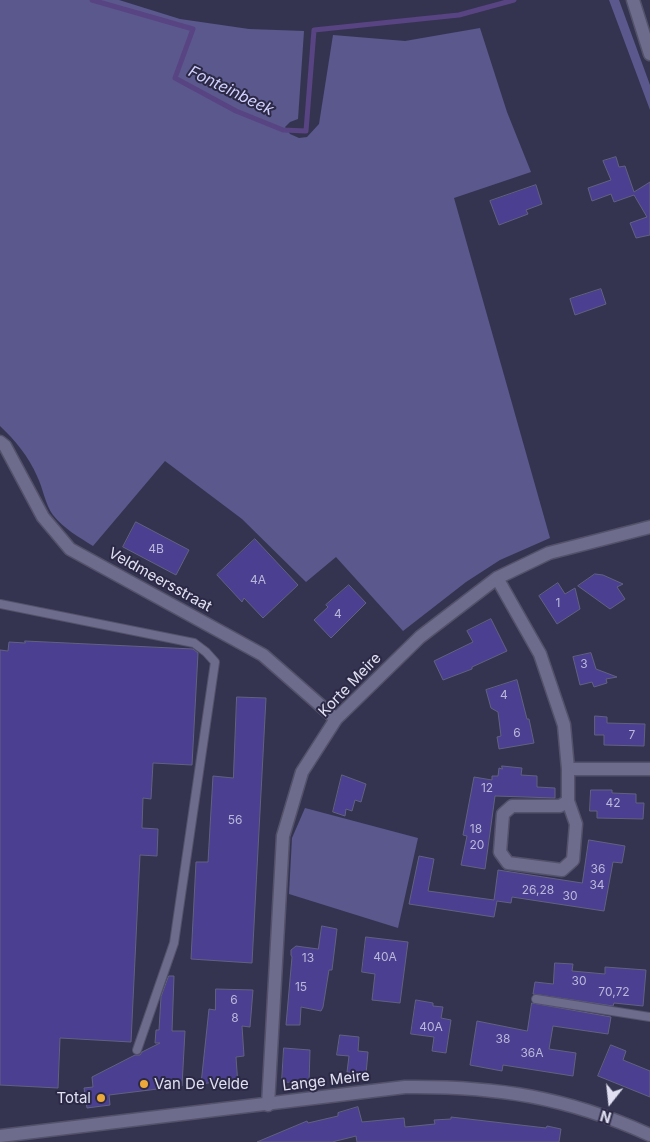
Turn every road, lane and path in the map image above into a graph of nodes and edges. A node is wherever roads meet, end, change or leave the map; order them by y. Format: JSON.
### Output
{"nodes":[{"id":1,"x":633,"y":0,"type":"edge"},
{"id":2,"x":650,"y":54,"type":"edge"},
{"id":3,"x":0,"y":442,"type":"edge"},
{"id":4,"x":650,"y":527,"type":"edge"},
{"id":5,"x":497,"y":578,"type":"junction"},
{"id":6,"x":0,"y":604,"type":"edge"},
{"id":7,"x":336,"y":719,"type":"junction"},
{"id":8,"x":568,"y":769,"type":"junction"},
{"id":9,"x":650,"y":769,"type":"edge"},
{"id":10,"x":568,"y":801,"type":"junction"},
{"id":11,"x":536,"y":999,"type":"dead end"},
{"id":12,"x":650,"y":1017,"type":"edge"},
{"id":13,"x":137,"y":1050,"type":"dead end"},
{"id":14,"x":268,"y":1105,"type":"junction"},
{"id":15,"x":650,"y":1135,"type":"edge"},
{"id":16,"x":0,"y":1136,"type":"edge"}],
"edges":[{"from":1,"to":2,"type":"street"},
{"from":3,"to":7,"type":"street","name":"Veldmeersstraat"},
{"from":4,"to":5,"type":"street","name":"Korte Meire"},
{"from":5,"to":7,"type":"street","name":"Korte Meire"},
{"from":5,"to":8,"type":"street"},
{"from":6,"to":13,"type":"lane"},
{"from":7,"to":14,"type":"street","name":"Korte Meire"},
{"from":8,"to":9,"type":"street"},
{"from":8,"to":10,"type":"street"},
{"from":10,"to":10,"type":"street"},
{"from":11,"to":12,"type":"lane"},
{"from":14,"to":15,"type":"street","name":"Lange Meire"},
{"from":14,"to":16,"type":"street","name":"Lange Meire"}]}
